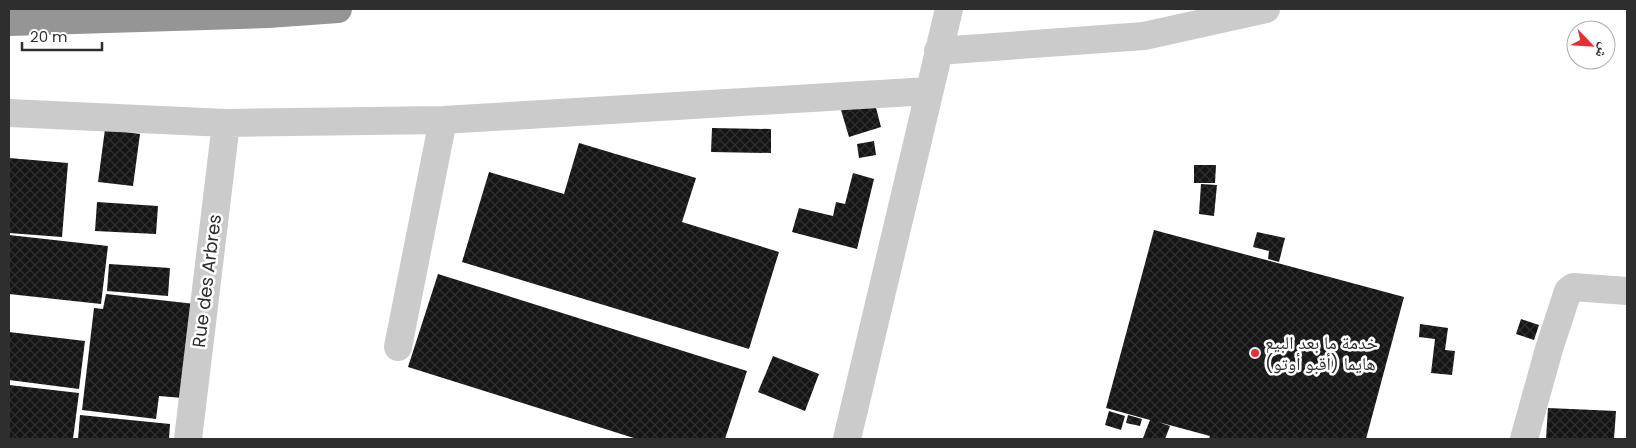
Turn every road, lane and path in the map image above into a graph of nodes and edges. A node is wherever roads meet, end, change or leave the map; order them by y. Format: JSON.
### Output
{"nodes":[{"id":1,"x":338,"y":9,"type":"edge"},
{"id":2,"x":949,"y":9,"type":"edge"},
{"id":3,"x":1266,"y":9,"type":"edge"},
{"id":4,"x":9,"y":22,"type":"edge"},
{"id":5,"x":938,"y":51,"type":"junction"},
{"id":6,"x":929,"y":90,"type":"junction"},
{"id":7,"x":9,"y":113,"type":"edge"},
{"id":8,"x":443,"y":120,"type":"junction"},
{"id":9,"x":226,"y":123,"type":"junction"},
{"id":10,"x":1627,"y":291,"type":"edge"},
{"id":11,"x":398,"y":347,"type":"dead end"},
{"id":12,"x":188,"y":439,"type":"edge"},
{"id":13,"x":847,"y":439,"type":"edge"},
{"id":14,"x":1524,"y":439,"type":"edge"}],
"edges":[{"from":1,"to":4,"type":"highway"},
{"from":2,"to":5,"type":"street"},
{"from":3,"to":5,"type":"street"},
{"from":5,"to":6,"type":"street"},
{"from":6,"to":8,"type":"street"},
{"from":6,"to":13,"type":"street"},
{"from":7,"to":9,"type":"street"},
{"from":8,"to":9,"type":"street"},
{"from":8,"to":11,"type":"street"},
{"from":9,"to":12,"type":"street","name":"Rue des Arbres"},
{"from":10,"to":14,"type":"street"}]}
